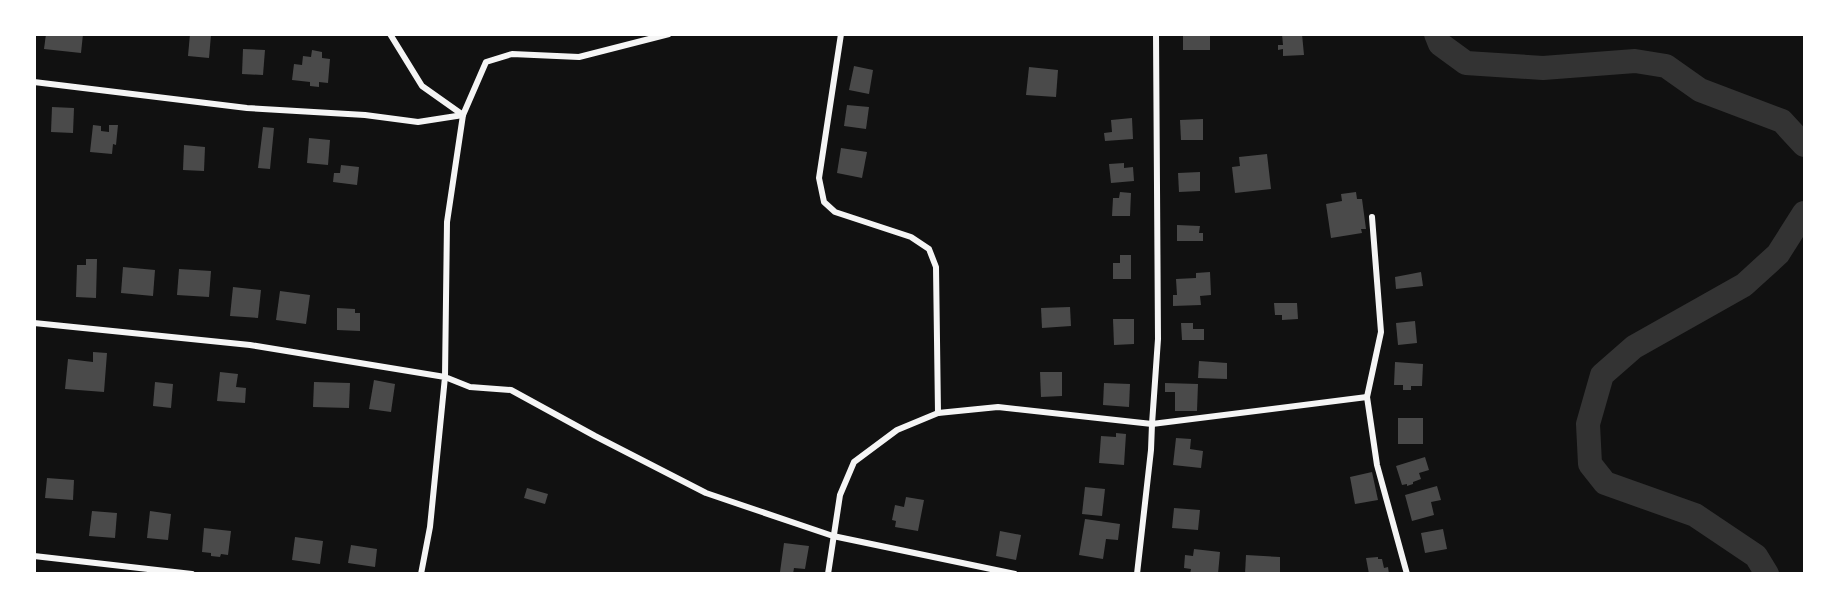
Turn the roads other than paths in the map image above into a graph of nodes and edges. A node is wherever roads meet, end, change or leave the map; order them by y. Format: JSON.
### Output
{"nodes":[{"id":1,"x":390,"y":34,"type":"edge"},
{"id":2,"x":669,"y":34,"type":"edge"},
{"id":3,"x":841,"y":34,"type":"edge"},
{"id":4,"x":1156,"y":35,"type":"edge"},
{"id":5,"x":34,"y":82,"type":"edge"},
{"id":6,"x":463,"y":115,"type":"junction"},
{"id":7,"x":1372,"y":217,"type":"dead end"},
{"id":8,"x":34,"y":323,"type":"edge"},
{"id":9,"x":445,"y":377,"type":"junction"},
{"id":10,"x":1367,"y":397,"type":"junction"},
{"id":11,"x":938,"y":413,"type":"junction"},
{"id":12,"x":1152,"y":424,"type":"junction"},
{"id":13,"x":833,"y":536,"type":"junction"},
{"id":14,"x":34,"y":556,"type":"edge"},
{"id":15,"x":192,"y":573,"type":"edge"},
{"id":16,"x":421,"y":573,"type":"edge"},
{"id":17,"x":828,"y":573,"type":"edge"},
{"id":18,"x":1015,"y":573,"type":"edge"},
{"id":19,"x":1137,"y":573,"type":"edge"},
{"id":20,"x":1407,"y":573,"type":"edge"}],
"edges":[{"from":1,"to":6,"type":"street"},
{"from":2,"to":6,"type":"street"},
{"from":3,"to":11,"type":"street"},
{"from":4,"to":12,"type":"street"},
{"from":5,"to":6,"type":"street"},
{"from":6,"to":9,"type":"street"},
{"from":7,"to":10,"type":"street"},
{"from":8,"to":9,"type":"street"},
{"from":9,"to":13,"type":"street"},
{"from":9,"to":16,"type":"street"},
{"from":10,"to":12,"type":"street"},
{"from":10,"to":20,"type":"street"},
{"from":11,"to":12,"type":"street"},
{"from":11,"to":13,"type":"street"},
{"from":12,"to":19,"type":"street"},
{"from":13,"to":17,"type":"street"},
{"from":13,"to":18,"type":"street"},
{"from":14,"to":15,"type":"street"}]}
